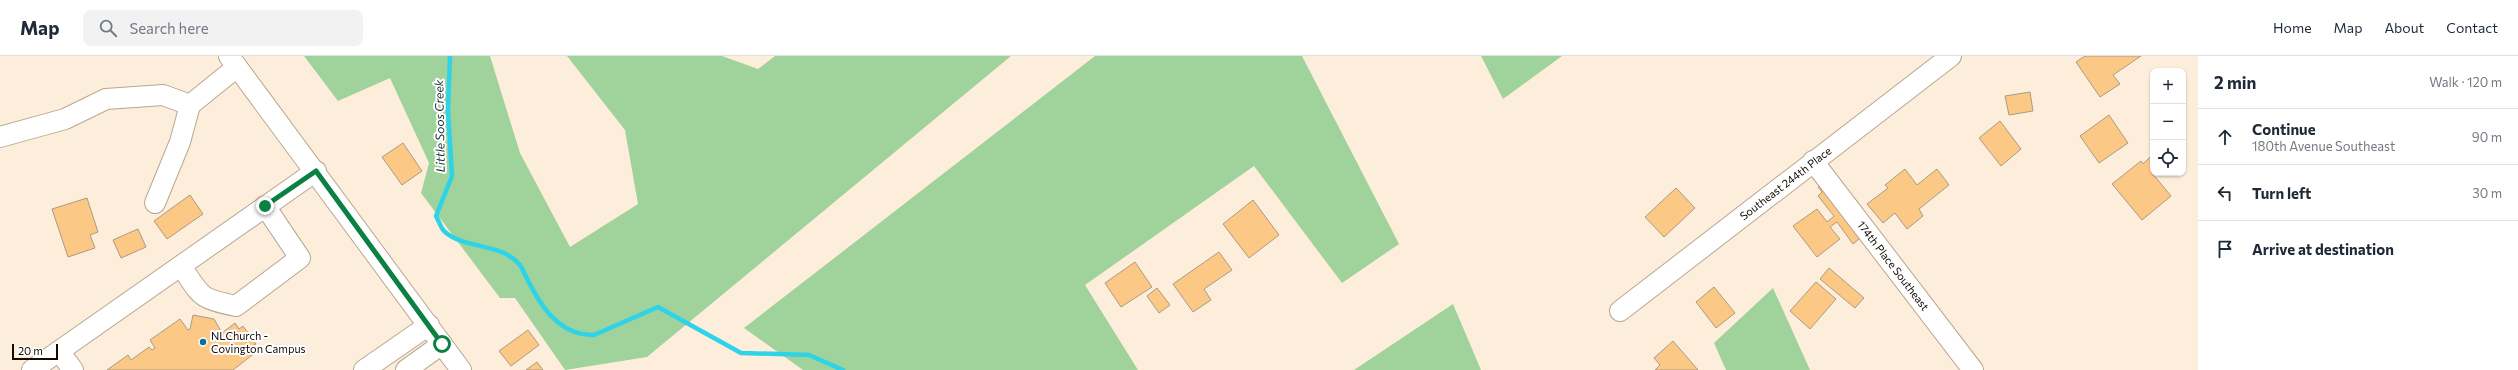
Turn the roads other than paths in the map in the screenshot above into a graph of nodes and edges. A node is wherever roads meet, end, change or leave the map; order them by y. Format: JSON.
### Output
{"nodes":[{"id":1,"x":1951,"y":56,"type":"edge"},
{"id":2,"x":233,"y":61,"type":"edge"},
{"id":3,"x":190,"y":105,"type":"junction"},
{"id":4,"x":0,"y":137,"type":"edge"},
{"id":5,"x":1813,"y":161,"type":"junction"},
{"id":6,"x":316,"y":171,"type":"junction"},
{"id":7,"x":155,"y":202,"type":"dead end"},
{"id":8,"x":265,"y":206,"type":"junction"},
{"id":9,"x":181,"y":266,"type":"junction"},
{"id":10,"x":1620,"y":311,"type":"dead end"},
{"id":11,"x":429,"y":325,"type":"junction"},
{"id":12,"x":442,"y":344,"type":"junction"},
{"id":13,"x":59,"y":351,"type":"junction"},
{"id":14,"x":32,"y":370,"type":"edge"},
{"id":15,"x":73,"y":370,"type":"edge"},
{"id":16,"x":364,"y":370,"type":"edge"},
{"id":17,"x":406,"y":370,"type":"edge"},
{"id":18,"x":461,"y":370,"type":"edge"},
{"id":19,"x":1973,"y":370,"type":"edge"}],
"edges":[{"from":1,"to":5,"type":"street","name":"Southeast 244th Place"},
{"from":2,"to":3,"type":"street"},
{"from":2,"to":6,"type":"street"},
{"from":3,"to":4,"type":"street"},
{"from":3,"to":7,"type":"street"},
{"from":5,"to":10,"type":"street","name":"Southeast 244th Place"},
{"from":5,"to":19,"type":"street","name":"174th Place Southeast"},
{"from":6,"to":8,"type":"street"},
{"from":6,"to":11,"type":"street"},
{"from":8,"to":9,"type":"street"},
{"from":8,"to":9,"type":"street"},
{"from":9,"to":13,"type":"street"},
{"from":11,"to":12,"type":"street"},
{"from":11,"to":16,"type":"street"},
{"from":12,"to":17,"type":"street"},
{"from":12,"to":18,"type":"street"},
{"from":13,"to":14,"type":"street"},
{"from":13,"to":15,"type":"street"}]}
